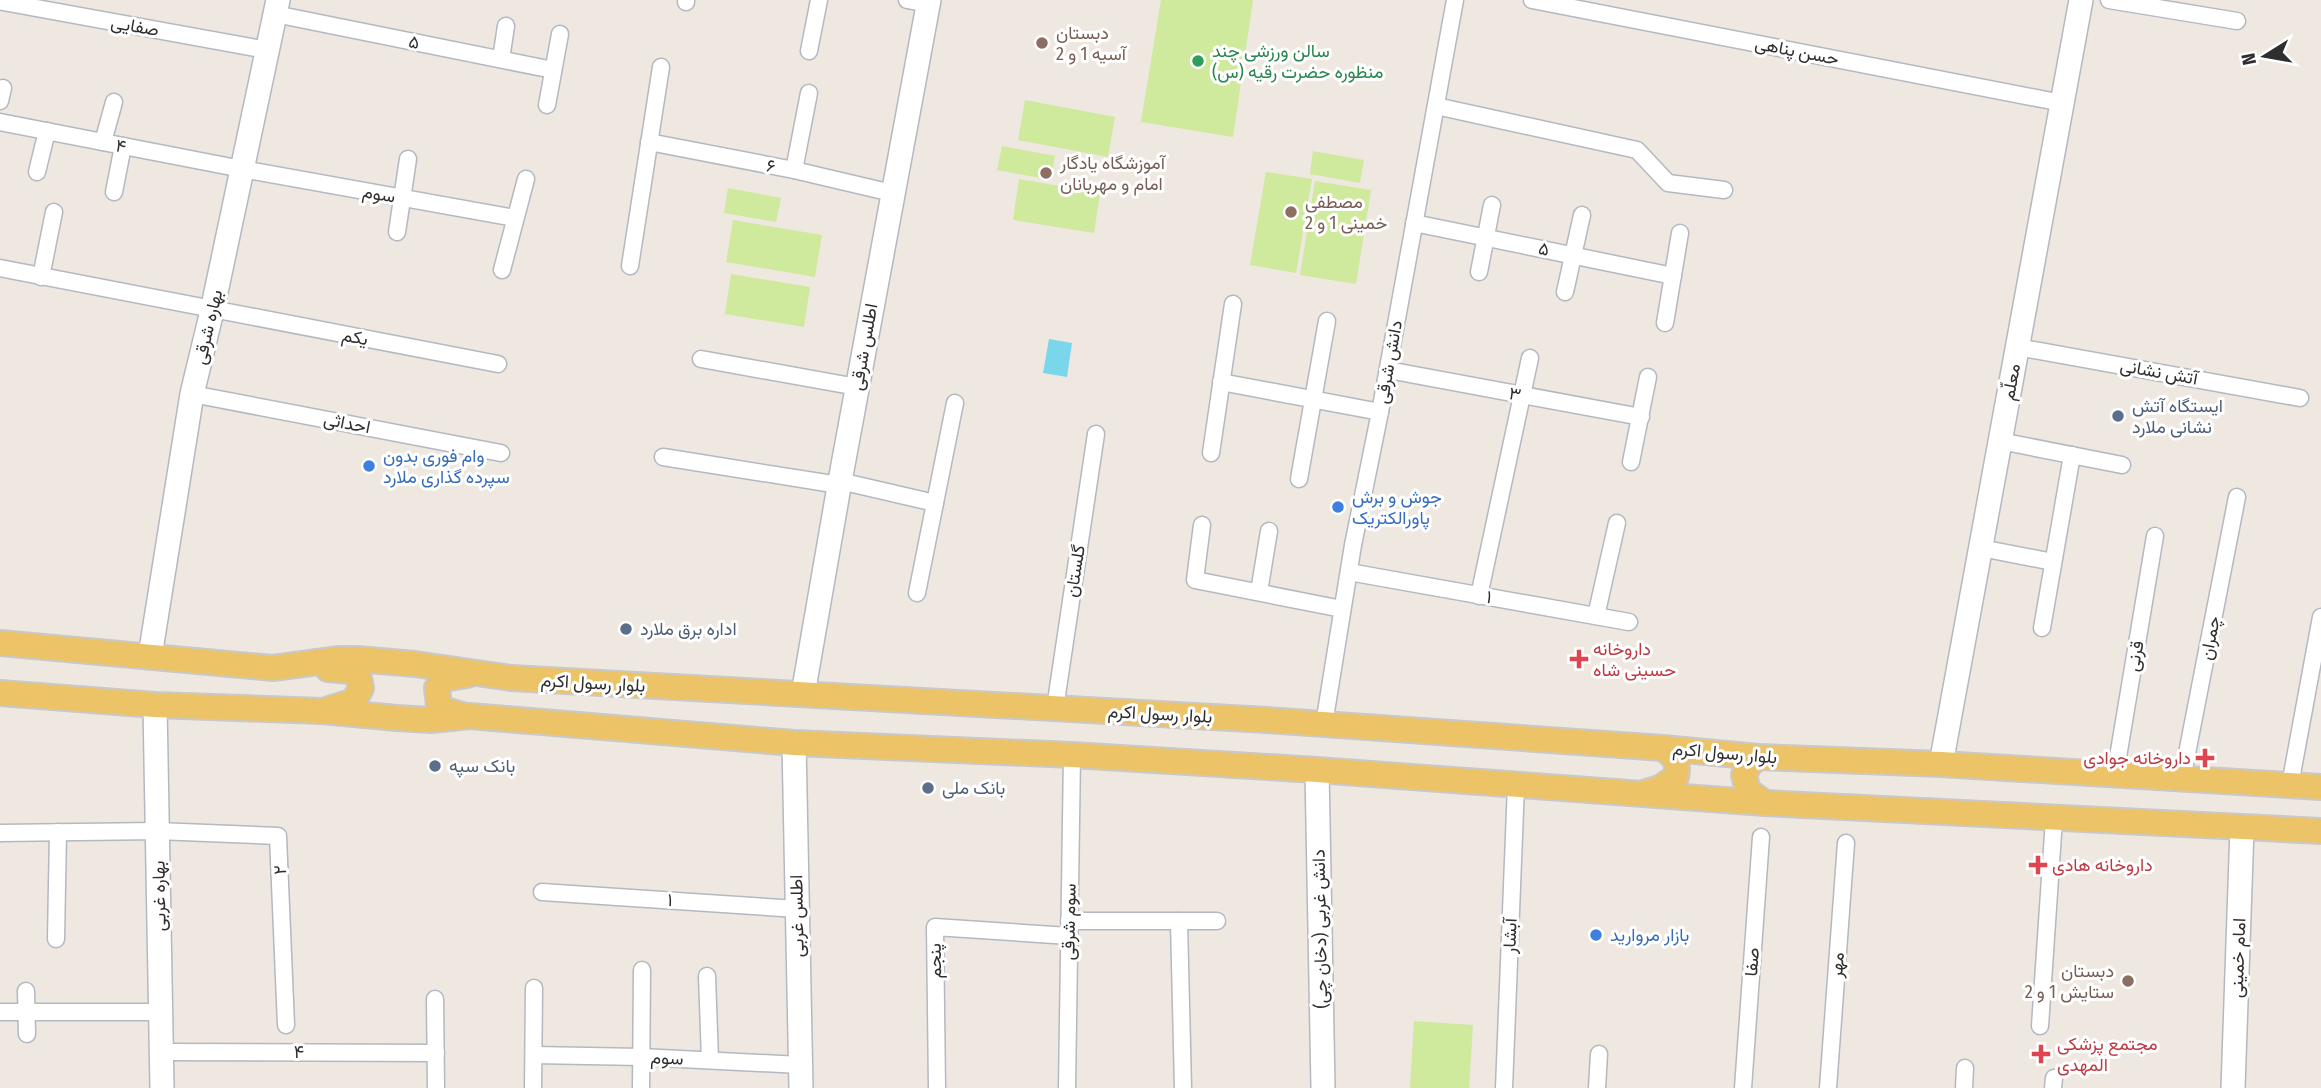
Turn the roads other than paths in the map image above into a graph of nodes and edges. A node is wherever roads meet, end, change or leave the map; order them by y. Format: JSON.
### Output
{"nodes":[{"id":1,"x":819,"y":0,"type":"edge"},
{"id":2,"x":1455,"y":0,"type":"edge"},
{"id":3,"x":1532,"y":0,"type":"edge"},
{"id":4,"x":2081,"y":0,"type":"edge"},
{"id":5,"x":2109,"y":0,"type":"edge"},
{"id":6,"x":922,"y":1,"type":"edge"},
{"id":7,"x":3,"y":2,"type":"dead end"},
{"id":8,"x":1554,"y":2,"type":"edge"},
{"id":9,"x":276,"y":7,"type":"edge"},
{"id":10,"x":2236,"y":21,"type":"dead end"},
{"id":11,"x":506,"y":26,"type":"dead end"},
{"id":12,"x":560,"y":34,"type":"dead end"},
{"id":13,"x":267,"y":50,"type":"junction"},
{"id":14,"x":809,"y":51,"type":"dead end"},
{"id":15,"x":501,"y":59,"type":"junction"},
{"id":16,"x":661,"y":67,"type":"dead end"},
{"id":17,"x":553,"y":70,"type":"junction"},
{"id":18,"x":809,"y":93,"type":"dead end"},
{"id":19,"x":114,"y":103,"type":"dead end"},
{"id":20,"x":2062,"y":103,"type":"junction"},
{"id":21,"x":547,"y":105,"type":"dead end"},
{"id":22,"x":1436,"y":106,"type":"junction"},
{"id":23,"x":0,"y":122,"type":"edge"},
{"id":24,"x":47,"y":131,"type":"junction"},
{"id":25,"x":103,"y":142,"type":"junction"},
{"id":26,"x":649,"y":142,"type":"junction"},
{"id":27,"x":123,"y":146,"type":"junction"},
{"id":28,"x":408,"y":159,"type":"dead end"},
{"id":29,"x":242,"y":169,"type":"junction"},
{"id":30,"x":794,"y":170,"type":"junction"},
{"id":31,"x":37,"y":173,"type":"dead end"},
{"id":32,"x":526,"y":179,"type":"dead end"},
{"id":33,"x":1724,"y":190,"type":"dead end"},
{"id":34,"x":114,"y":192,"type":"dead end"},
{"id":35,"x":892,"y":193,"type":"junction"},
{"id":36,"x":402,"y":198,"type":"junction"},
{"id":37,"x":1492,"y":205,"type":"dead end"},
{"id":38,"x":54,"y":212,"type":"dead end"},
{"id":39,"x":1582,"y":215,"type":"dead end"},
{"id":40,"x":515,"y":218,"type":"junction"},
{"id":41,"x":1414,"y":223,"type":"junction"},
{"id":42,"x":397,"y":232,"type":"dead end"},
{"id":43,"x":1680,"y":233,"type":"dead end"},
{"id":44,"x":1485,"y":237,"type":"junction"},
{"id":45,"x":1573,"y":255,"type":"junction"},
{"id":46,"x":630,"y":266,"type":"dead end"},
{"id":47,"x":0,"y":268,"type":"edge"},
{"id":48,"x":502,"y":270,"type":"dead end"},
{"id":49,"x":1479,"y":272,"type":"dead end"},
{"id":50,"x":41,"y":276,"type":"junction"},
{"id":51,"x":1673,"y":276,"type":"junction"},
{"id":52,"x":1565,"y":292,"type":"dead end"},
{"id":53,"x":1233,"y":304,"type":"dead end"},
{"id":54,"x":212,"y":311,"type":"junction"},
{"id":55,"x":1328,"y":321,"type":"dead end"},
{"id":56,"x":1665,"y":323,"type":"dead end"},
{"id":57,"x":2017,"y":347,"type":"junction"},
{"id":58,"x":1530,"y":358,"type":"dead end"},
{"id":59,"x":701,"y":359,"type":"dead end"},
{"id":60,"x":498,"y":364,"type":"dead end"},
{"id":61,"x":1388,"y":370,"type":"junction"},
{"id":62,"x":1648,"y":377,"type":"dead end"},
{"id":63,"x":1221,"y":382,"type":"junction"},
{"id":64,"x":857,"y":387,"type":"junction"},
{"id":65,"x":192,"y":394,"type":"junction"},
{"id":66,"x":1524,"y":395,"type":"junction"},
{"id":67,"x":2300,"y":398,"type":"dead end"},
{"id":68,"x":1312,"y":399,"type":"junction"},
{"id":69,"x":955,"y":403,"type":"dead end"},
{"id":70,"x":1380,"y":412,"type":"junction"},
{"id":71,"x":1642,"y":417,"type":"junction"},
{"id":72,"x":1096,"y":434,"type":"dead end"},
{"id":73,"x":2000,"y":441,"type":"junction"},
{"id":74,"x":501,"y":453,"type":"dead end"},
{"id":75,"x":1211,"y":453,"type":"dead end"},
{"id":76,"x":2072,"y":455,"type":"junction"},
{"id":77,"x":663,"y":457,"type":"dead end"},
{"id":78,"x":1631,"y":462,"type":"dead end"},
{"id":79,"x":2122,"y":465,"type":"dead end"},
{"id":80,"x":1299,"y":479,"type":"dead end"},
{"id":81,"x":839,"y":483,"type":"junction"},
{"id":82,"x":2237,"y":497,"type":"dead end"},
{"id":83,"x":935,"y":503,"type":"junction"},
{"id":84,"x":1617,"y":523,"type":"dead end"},
{"id":85,"x":1202,"y":525,"type":"dead end"},
{"id":86,"x":1269,"y":531,"type":"dead end"},
{"id":87,"x":2155,"y":536,"type":"dead end"},
{"id":88,"x":1980,"y":548,"type":"junction"},
{"id":89,"x":2053,"y":562,"type":"junction"},
{"id":90,"x":1349,"y":572,"type":"junction"},
{"id":91,"x":1259,"y":592,"type":"junction"},
{"id":92,"x":917,"y":593,"type":"dead end"},
{"id":93,"x":1479,"y":596,"type":"junction"},
{"id":94,"x":1342,"y":609,"type":"junction"},
{"id":95,"x":1596,"y":616,"type":"junction"},
{"id":96,"x":2321,"y":617,"type":"edge"},
{"id":97,"x":1629,"y":622,"type":"dead end"},
{"id":98,"x":2042,"y":628,"type":"dead end"},
{"id":99,"x":0,"y":643,"type":"edge"},
{"id":100,"x":150,"y":656,"type":"junction"},
{"id":101,"x":306,"y":664,"type":"junction"},
{"id":102,"x":478,"y":673,"type":"junction"},
{"id":103,"x":0,"y":693,"type":"edge"},
{"id":104,"x":803,"y":694,"type":"junction"},
{"id":105,"x":155,"y":705,"type":"junction"},
{"id":106,"x":1055,"y":708,"type":"junction"},
{"id":107,"x":322,"y":711,"type":"junction"},
{"id":108,"x":470,"y":716,"type":"junction"},
{"id":109,"x":1324,"y":724,"type":"junction"},
{"id":110,"x":794,"y":743,"type":"junction"},
{"id":111,"x":1663,"y":748,"type":"junction"},
{"id":112,"x":1072,"y":755,"type":"junction"},
{"id":113,"x":1758,"y":757,"type":"junction"},
{"id":114,"x":1941,"y":764,"type":"junction"},
{"id":115,"x":1317,"y":770,"type":"junction"},
{"id":116,"x":2115,"y":775,"type":"junction"},
{"id":117,"x":2182,"y":779,"type":"junction"},
{"id":118,"x":1516,"y":785,"type":"junction"},
{"id":119,"x":2290,"y":785,"type":"junction"},
{"id":120,"x":2321,"y":787,"type":"edge"},
{"id":121,"x":1643,"y":793,"type":"junction"},
{"id":122,"x":1765,"y":803,"type":"junction"},
{"id":123,"x":2054,"y":819,"type":"junction"},
{"id":124,"x":2242,"y":828,"type":"junction"},
{"id":125,"x":157,"y":831,"type":"junction"},
{"id":126,"x":2321,"y":831,"type":"edge"},
{"id":127,"x":58,"y":832,"type":"junction"},
{"id":128,"x":0,"y":833,"type":"edge"},
{"id":129,"x":1761,"y":837,"type":"dead end"},
{"id":130,"x":1846,"y":843,"type":"dead end"},
{"id":131,"x":542,"y":892,"type":"dead end"},
{"id":132,"x":797,"y":909,"type":"junction"},
{"id":133,"x":1179,"y":921,"type":"junction"},
{"id":134,"x":1217,"y":921,"type":"dead end"},
{"id":135,"x":1069,"y":929,"type":"junction"},
{"id":136,"x":56,"y":939,"type":"dead end"},
{"id":137,"x":642,"y":971,"type":"dead end"},
{"id":138,"x":707,"y":976,"type":"dead end"},
{"id":139,"x":534,"y":988,"type":"dead end"},
{"id":140,"x":26,"y":991,"type":"dead end"},
{"id":141,"x":435,"y":999,"type":"dead end"},
{"id":142,"x":0,"y":1012,"type":"edge"},
{"id":143,"x":26,"y":1012,"type":"junction"},
{"id":144,"x":161,"y":1012,"type":"junction"},
{"id":145,"x":286,"y":1025,"type":"dead end"},
{"id":146,"x":2040,"y":1026,"type":"dead end"},
{"id":147,"x":27,"y":1034,"type":"dead end"},
{"id":148,"x":162,"y":1052,"type":"junction"},
{"id":149,"x":436,"y":1053,"type":"junction"},
{"id":150,"x":1599,"y":1054,"type":"dead end"},
{"id":151,"x":534,"y":1055,"type":"junction"},
{"id":152,"x":641,"y":1057,"type":"junction"},
{"id":153,"x":710,"y":1060,"type":"junction"},
{"id":154,"x":1965,"y":1068,"type":"dead end"},
{"id":155,"x":801,"y":1077,"type":"edge"},
{"id":156,"x":162,"y":1088,"type":"edge"},
{"id":157,"x":436,"y":1088,"type":"edge"},
{"id":158,"x":533,"y":1088,"type":"edge"},
{"id":159,"x":641,"y":1088,"type":"edge"},
{"id":160,"x":937,"y":1088,"type":"edge"},
{"id":161,"x":1067,"y":1088,"type":"edge"},
{"id":162,"x":1183,"y":1088,"type":"edge"},
{"id":163,"x":1323,"y":1088,"type":"edge"},
{"id":164,"x":1504,"y":1088,"type":"edge"},
{"id":165,"x":1597,"y":1088,"type":"edge"},
{"id":166,"x":1743,"y":1088,"type":"edge"},
{"id":167,"x":1828,"y":1088,"type":"edge"},
{"id":168,"x":1964,"y":1088,"type":"edge"},
{"id":169,"x":2233,"y":1088,"type":"edge"}],
"edges":[{"from":1,"to":14,"type":"street"},
{"from":2,"to":22,"type":"street","name":"دانش شرقی"},
{"from":3,"to":8,"type":"street","name":"حسن پناهی"},
{"from":4,"to":20,"type":"street","name":"معلّم"},
{"from":5,"to":10,"type":"street"},
{"from":6,"to":35,"type":"street","name":"اطلس شرقی"},
{"from":7,"to":13,"type":"street","name":"صفایی"},
{"from":8,"to":20,"type":"street","name":"حسن پناهی"},
{"from":9,"to":13,"type":"street","name":"بهاره شرقی"},
{"from":9,"to":15,"type":"street","name":"۵"},
{"from":11,"to":15,"type":"street"},
{"from":12,"to":17,"type":"street"},
{"from":13,"to":29,"type":"street","name":"بهاره شرقی"},
{"from":15,"to":17,"type":"street","name":"۵"},
{"from":16,"to":26,"type":"street"},
{"from":17,"to":21,"type":"street"},
{"from":18,"to":30,"type":"street"},
{"from":19,"to":25,"type":"street"},
{"from":20,"to":57,"type":"street","name":"معلّم"},
{"from":22,"to":33,"type":"street"},
{"from":22,"to":41,"type":"street","name":"دانش شرقی"},
{"from":23,"to":24,"type":"street","name":"۴"},
{"from":24,"to":25,"type":"street","name":"۴"},
{"from":24,"to":31,"type":"street"},
{"from":25,"to":27,"type":"street","name":"۴"},
{"from":26,"to":30,"type":"street","name":"۶"},
{"from":26,"to":46,"type":"street"},
{"from":27,"to":29,"type":"street","name":"۴"},
{"from":27,"to":34,"type":"street"},
{"from":28,"to":36,"type":"street"},
{"from":29,"to":36,"type":"street","name":"سوم"},
{"from":29,"to":54,"type":"street","name":"بهاره شرقی"},
{"from":30,"to":35,"type":"street","name":"۶"},
{"from":32,"to":40,"type":"street"},
{"from":35,"to":64,"type":"street","name":"اطلس شرقی"},
{"from":36,"to":40,"type":"street","name":"سوم"},
{"from":36,"to":42,"type":"street"},
{"from":37,"to":44,"type":"street"},
{"from":38,"to":50,"type":"street"},
{"from":39,"to":45,"type":"street"},
{"from":40,"to":48,"type":"street"},
{"from":41,"to":44,"type":"street","name":"۵"},
{"from":41,"to":61,"type":"street","name":"دانش شرقی"},
{"from":43,"to":51,"type":"street"},
{"from":44,"to":45,"type":"street","name":"۵"},
{"from":44,"to":49,"type":"street"},
{"from":45,"to":51,"type":"street","name":"۵"},
{"from":45,"to":52,"type":"street"},
{"from":47,"to":50,"type":"street"},
{"from":50,"to":54,"type":"street"},
{"from":51,"to":56,"type":"street"},
{"from":53,"to":63,"type":"street"},
{"from":54,"to":60,"type":"street","name":"یکم"},
{"from":54,"to":65,"type":"street","name":"بهاره شرقی"},
{"from":55,"to":68,"type":"street"},
{"from":57,"to":67,"type":"street","name":"آتش نشانی"},
{"from":57,"to":73,"type":"street","name":"معلّم"},
{"from":58,"to":66,"type":"street"},
{"from":59,"to":64,"type":"street"},
{"from":61,"to":66,"type":"street","name":"۳"},
{"from":61,"to":70,"type":"street","name":"دانش شرقی"},
{"from":62,"to":71,"type":"street"},
{"from":63,"to":68,"type":"street"},
{"from":63,"to":75,"type":"street"},
{"from":64,"to":81,"type":"street","name":"اطلس شرقی"},
{"from":65,"to":74,"type":"street","name":"احداثی"},
{"from":65,"to":100,"type":"street","name":"بهاره شرقی"},
{"from":66,"to":71,"type":"street","name":"۳"},
{"from":66,"to":93,"type":"street"},
{"from":68,"to":70,"type":"street"},
{"from":68,"to":80,"type":"street"},
{"from":69,"to":83,"type":"street"},
{"from":70,"to":90,"type":"street","name":"دانش شرقی"},
{"from":71,"to":78,"type":"street"},
{"from":72,"to":106,"type":"street","name":"گلستان"},
{"from":73,"to":76,"type":"street"},
{"from":73,"to":88,"type":"street","name":"معلّم"},
{"from":76,"to":79,"type":"street"},
{"from":76,"to":89,"type":"street"},
{"from":77,"to":81,"type":"street"},
{"from":81,"to":83,"type":"street"},
{"from":81,"to":104,"type":"street","name":"اطلس شرقی"},
{"from":82,"to":117,"type":"street","name":"چمران"},
{"from":83,"to":92,"type":"street"},
{"from":84,"to":95,"type":"street"},
{"from":85,"to":91,"type":"street"},
{"from":86,"to":91,"type":"street"},
{"from":87,"to":116,"type":"street","name":"قرنی"},
{"from":88,"to":89,"type":"street"},
{"from":88,"to":114,"type":"street","name":"معلّم"},
{"from":89,"to":98,"type":"street"},
{"from":90,"to":93,"type":"street","name":"۱"},
{"from":90,"to":94,"type":"street","name":"دانش شرقی"},
{"from":91,"to":94,"type":"street"},
{"from":93,"to":95,"type":"street","name":"۱"},
{"from":94,"to":109,"type":"street","name":"دانش شرقی"},
{"from":95,"to":97,"type":"street","name":"۱"},
{"from":96,"to":119,"type":"street"},
{"from":99,"to":100,"type":"main road","name":"بلوار رسول اکرم"},
{"from":100,"to":101,"type":"main road","name":"بلوار رسول اکرم"},
{"from":101,"to":102,"type":"main road","name":"بلوار رسول اکرم"},
{"from":101,"to":107,"type":"main road"},
{"from":102,"to":104,"type":"main road","name":"بلوار رسول اکرم"},
{"from":102,"to":108,"type":"main road"},
{"from":103,"to":105,"type":"main road"},
{"from":104,"to":106,"type":"main road","name":"بلوار رسول اکرم"},
{"from":105,"to":107,"type":"main road"},
{"from":105,"to":125,"type":"street","name":"بهاره غربی"},
{"from":106,"to":109,"type":"main road","name":"بلوار رسول اکرم"},
{"from":107,"to":108,"type":"main road"},
{"from":108,"to":110,"type":"main road"},
{"from":109,"to":111,"type":"main road","name":"بلوار رسول اکرم"},
{"from":110,"to":112,"type":"main road"},
{"from":110,"to":132,"type":"street","name":"اطلس غربی"},
{"from":111,"to":113,"type":"main road","name":"بلوار رسول اکرم"},
{"from":111,"to":121,"type":"main road"},
{"from":112,"to":115,"type":"main road"},
{"from":112,"to":135,"type":"street","name":"سوم شرقی"},
{"from":113,"to":114,"type":"main road","name":"بلوار رسول اکرم"},
{"from":113,"to":122,"type":"main road"},
{"from":114,"to":116,"type":"main road","name":"بلوار رسول اکرم"},
{"from":115,"to":118,"type":"main road"},
{"from":115,"to":163,"type":"street","name":"دانش غربی (دخان چی)"},
{"from":116,"to":117,"type":"main road","name":"بلوار رسول اکرم"},
{"from":117,"to":119,"type":"main road","name":"بلوار رسول اکرم"},
{"from":118,"to":121,"type":"main road"},
{"from":118,"to":164,"type":"street","name":"آبشار"},
{"from":119,"to":120,"type":"main road","name":"بلوار رسول اکرم"},
{"from":121,"to":122,"type":"main road"},
{"from":122,"to":123,"type":"main road"},
{"from":123,"to":124,"type":"main road"},
{"from":123,"to":146,"type":"street"},
{"from":124,"to":126,"type":"main road"},
{"from":124,"to":169,"type":"street","name":"امام خمینی"},
{"from":125,"to":127,"type":"street"},
{"from":125,"to":144,"type":"street","name":"بهاره غربی"},
{"from":125,"to":145,"type":"street","name":"۲"},
{"from":127,"to":128,"type":"street"},
{"from":127,"to":136,"type":"street"},
{"from":129,"to":166,"type":"street","name":"صفا"},
{"from":130,"to":167,"type":"street","name":"مهر"},
{"from":131,"to":132,"type":"street","name":"۱"},
{"from":132,"to":155,"type":"street","name":"اطلس غربی"},
{"from":133,"to":134,"type":"street"},
{"from":133,"to":135,"type":"street"},
{"from":133,"to":162,"type":"street"},
{"from":135,"to":160,"type":"street","name":"پنجم"},
{"from":135,"to":161,"type":"street","name":"سوم شرقی"},
{"from":137,"to":152,"type":"street"},
{"from":138,"to":153,"type":"street"},
{"from":139,"to":151,"type":"street"},
{"from":140,"to":143,"type":"street"},
{"from":141,"to":149,"type":"street"},
{"from":142,"to":143,"type":"street"},
{"from":143,"to":144,"type":"street"},
{"from":143,"to":147,"type":"street"},
{"from":144,"to":148,"type":"street","name":"بهاره غربی"},
{"from":148,"to":149,"type":"street","name":"۴"},
{"from":148,"to":156,"type":"street","name":"بهاره غربی"},
{"from":149,"to":157,"type":"street"},
{"from":150,"to":165,"type":"street"},
{"from":151,"to":152,"type":"street","name":"سوم"},
{"from":151,"to":158,"type":"street"},
{"from":152,"to":153,"type":"street","name":"سوم"},
{"from":152,"to":159,"type":"street"},
{"from":153,"to":155,"type":"street","name":"سوم"},
{"from":154,"to":168,"type":"street"}]}
